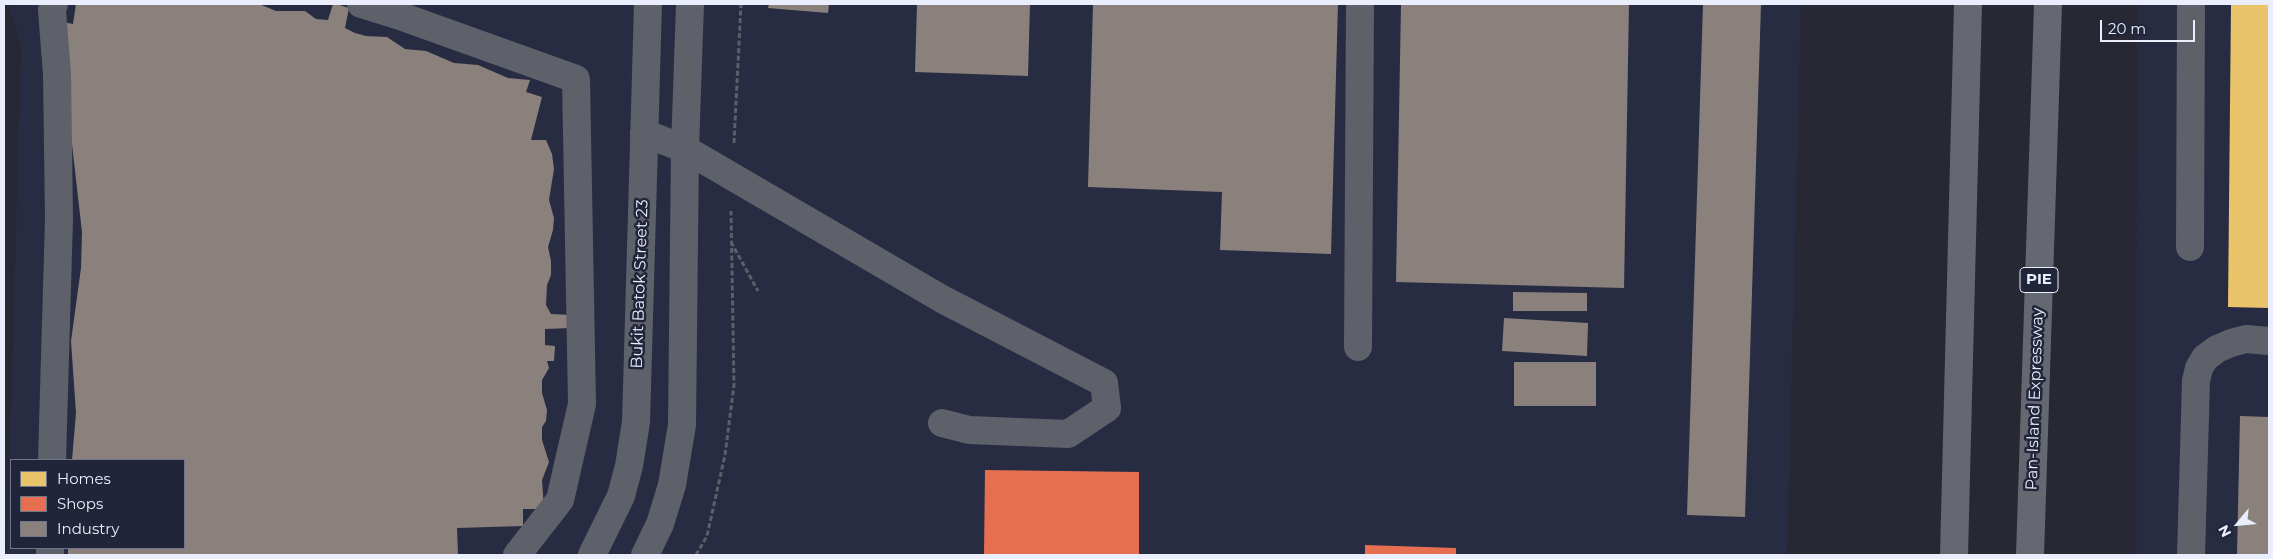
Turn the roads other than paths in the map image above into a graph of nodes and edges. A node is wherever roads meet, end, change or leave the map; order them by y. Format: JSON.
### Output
{"nodes":[{"id":1,"x":54,"y":4,"type":"edge"},
{"id":2,"x":361,"y":4,"type":"edge"},
{"id":3,"x":648,"y":4,"type":"edge"},
{"id":4,"x":690,"y":4,"type":"edge"},
{"id":5,"x":1360,"y":4,"type":"edge"},
{"id":6,"x":1968,"y":4,"type":"edge"},
{"id":7,"x":2048,"y":4,"type":"edge"},
{"id":8,"x":2191,"y":4,"type":"edge"},
{"id":9,"x":644,"y":133,"type":"junction"},
{"id":10,"x":685,"y":149,"type":"junction"},
{"id":11,"x":2190,"y":247,"type":"dead end"},
{"id":12,"x":2269,"y":341,"type":"edge"},
{"id":13,"x":1358,"y":347,"type":"dead end"},
{"id":14,"x":942,"y":422,"type":"dead end"},
{"id":15,"x":52,"y":459,"type":"edge"},
{"id":16,"x":517,"y":555,"type":"edge"},
{"id":17,"x":592,"y":555,"type":"edge"},
{"id":18,"x":645,"y":555,"type":"edge"},
{"id":19,"x":1954,"y":555,"type":"edge"},
{"id":20,"x":2030,"y":555,"type":"edge"},
{"id":21,"x":2191,"y":555,"type":"edge"}],
"edges":[{"from":1,"to":15,"type":"street"},
{"from":2,"to":16,"type":"street"},
{"from":3,"to":9,"type":"street","name":"Bukit Batok Street 23"},
{"from":4,"to":10,"type":"street"},
{"from":5,"to":13,"type":"street"},
{"from":6,"to":19,"type":"highway"},
{"from":7,"to":20,"type":"highway","name":"Pan-Island Expressway","number":"PIE"},
{"from":8,"to":11,"type":"street"},
{"from":9,"to":10,"type":"street"},
{"from":9,"to":17,"type":"street","name":"Bukit Batok Street 23"},
{"from":10,"to":14,"type":"street"},
{"from":10,"to":18,"type":"street"},
{"from":12,"to":21,"type":"street"}]}
